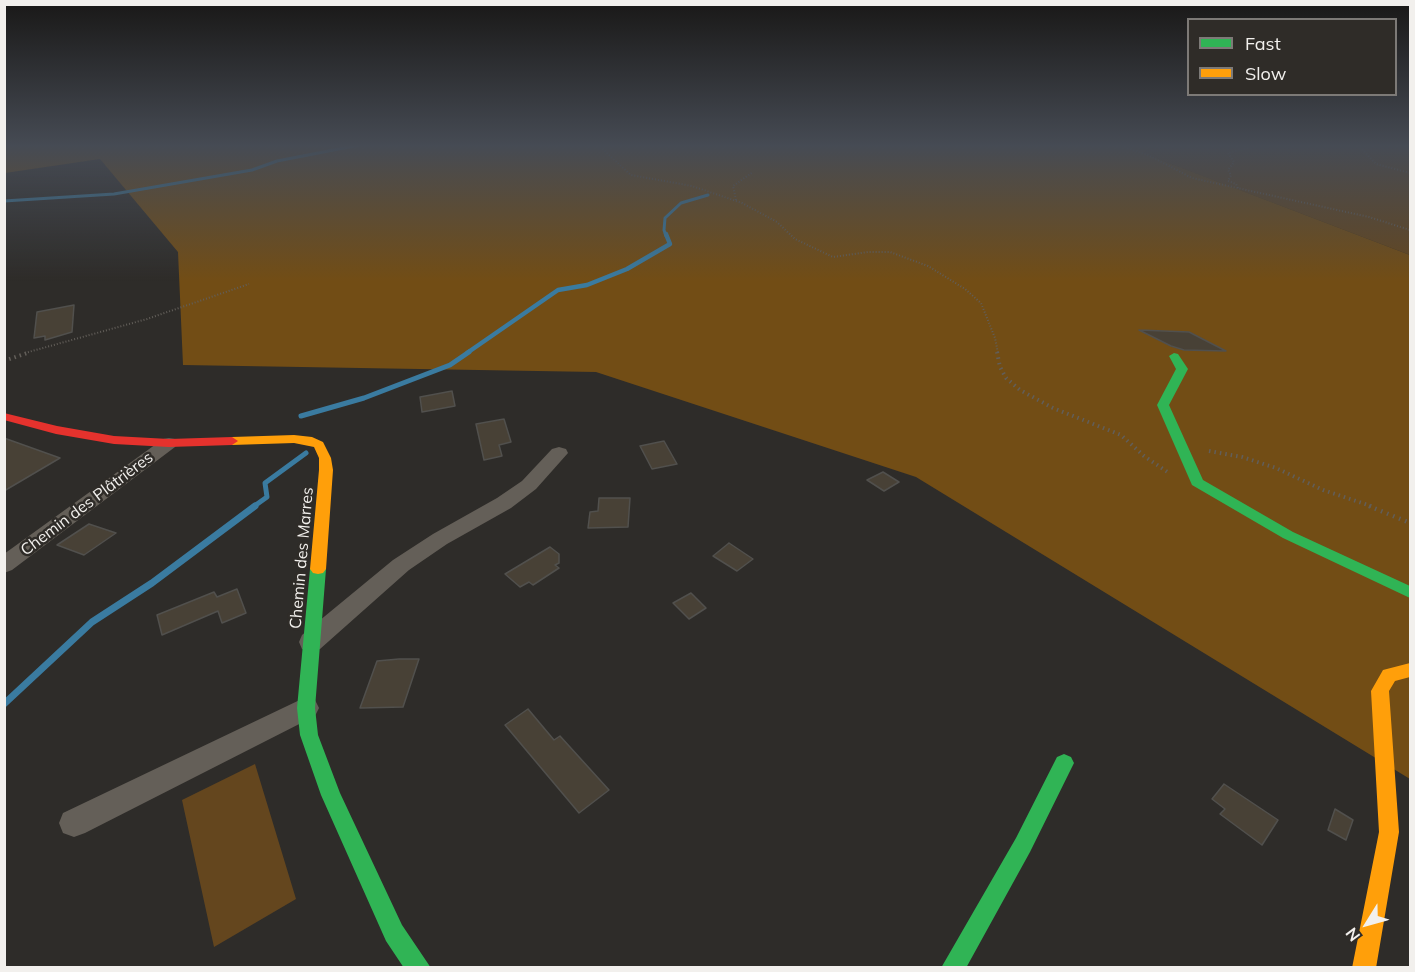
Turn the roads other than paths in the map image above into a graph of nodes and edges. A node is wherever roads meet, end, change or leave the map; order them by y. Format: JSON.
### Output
{"nodes":[{"id":1,"x":1174,"y":356,"type":"dead end"},
{"id":2,"x":4,"y":416,"type":"edge"},
{"id":3,"x":169,"y":443,"type":"junction"},
{"id":4,"x":559,"y":453,"type":"dead end"},
{"id":5,"x":4,"y":565,"type":"edge"},
{"id":6,"x":1410,"y":592,"type":"edge"},
{"id":7,"x":311,"y":642,"type":"junction"},
{"id":8,"x":1410,"y":670,"type":"edge"},
{"id":9,"x":306,"y":708,"type":"junction"},
{"id":10,"x":1064,"y":763,"type":"dead end"},
{"id":11,"x":74,"y":823,"type":"dead end"},
{"id":12,"x":419,"y":968,"type":"edge"},
{"id":13,"x":953,"y":968,"type":"edge"},
{"id":14,"x":1364,"y":968,"type":"edge"}],
"edges":[{"from":1,"to":6,"type":"street"},
{"from":2,"to":3,"type":"street","name":"Chemin des Marres"},
{"from":3,"to":5,"type":"street","name":"Chemin des Plâtrières"},
{"from":3,"to":7,"type":"street","name":"Chemin des Marres"},
{"from":4,"to":7,"type":"street"},
{"from":7,"to":9,"type":"street","name":"Chemin des Marres"},
{"from":8,"to":14,"type":"street"},
{"from":9,"to":11,"type":"street"},
{"from":9,"to":12,"type":"street","name":"Chemin des Marres"},
{"from":10,"to":13,"type":"street"}]}
